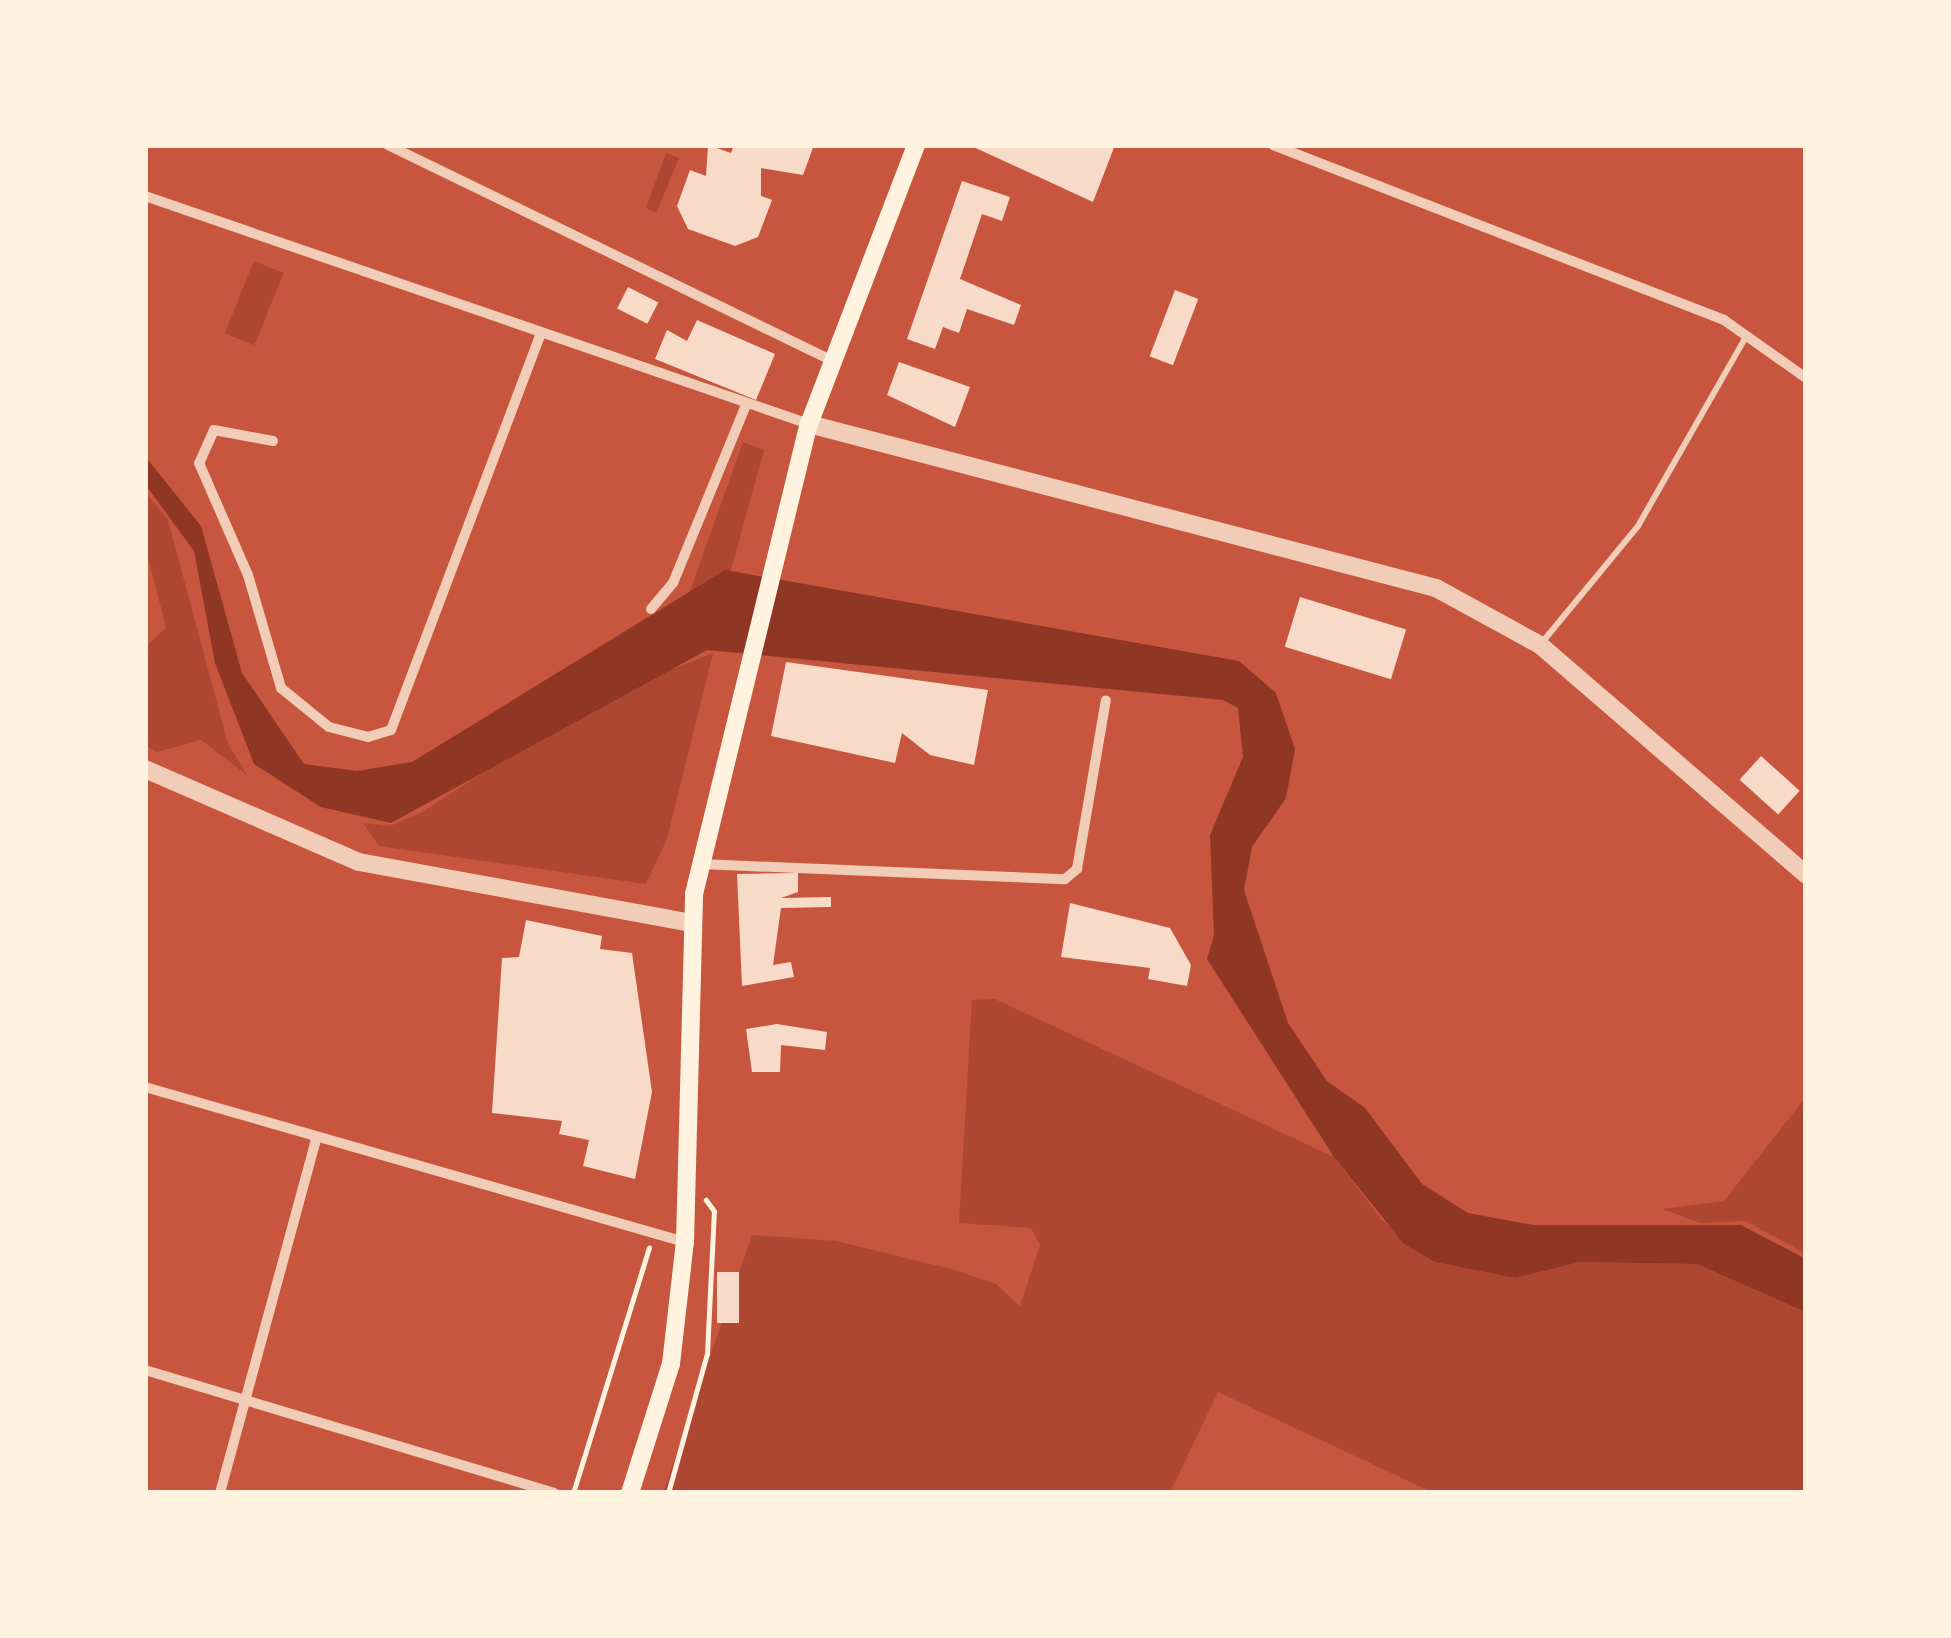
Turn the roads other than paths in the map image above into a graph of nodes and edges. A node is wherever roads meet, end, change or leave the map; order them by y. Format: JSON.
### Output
{"nodes":[{"id":1,"x":388,"y":145,"type":"edge"},
{"id":2,"x":916,"y":145,"type":"edge"},
{"id":3,"x":1273,"y":145,"type":"edge"},
{"id":4,"x":145,"y":196,"type":"edge"},
{"id":5,"x":541,"y":334,"type":"junction"},
{"id":6,"x":1747,"y":336,"type":"junction"},
{"id":7,"x":833,"y":362,"type":"junction"},
{"id":8,"x":1806,"y":378,"type":"edge"},
{"id":9,"x":746,"y":405,"type":"junction"},
{"id":10,"x":809,"y":424,"type":"junction"},
{"id":11,"x":273,"y":441,"type":"dead end"},
{"id":12,"x":651,"y":609,"type":"dead end"},
{"id":13,"x":1540,"y":645,"type":"junction"},
{"id":14,"x":1106,"y":700,"type":"dead end"},
{"id":15,"x":145,"y":768,"type":"edge"},
{"id":16,"x":700,"y":864,"type":"junction"},
{"id":17,"x":1806,"y":875,"type":"edge"},
{"id":18,"x":692,"y":923,"type":"junction"},
{"id":19,"x":145,"y":1087,"type":"edge"},
{"id":20,"x":318,"y":1137,"type":"junction"},
{"id":21,"x":686,"y":1242,"type":"junction"},
{"id":22,"x":145,"y":1370,"type":"edge"},
{"id":23,"x":247,"y":1400,"type":"junction"},
{"id":24,"x":220,"y":1493,"type":"edge"},
{"id":25,"x":554,"y":1493,"type":"edge"},
{"id":26,"x":630,"y":1493,"type":"edge"}],
"edges":[{"from":1,"to":7,"type":"street"},
{"from":2,"to":7,"type":"main road"},
{"from":3,"to":6,"type":"street"},
{"from":4,"to":5,"type":"street"},
{"from":5,"to":9,"type":"street"},
{"from":5,"to":11,"type":"street"},
{"from":6,"to":8,"type":"street"},
{"from":6,"to":13,"type":"lane"},
{"from":7,"to":10,"type":"main road"},
{"from":9,"to":10,"type":"street"},
{"from":9,"to":12,"type":"street"},
{"from":10,"to":13,"type":"street"},
{"from":10,"to":16,"type":"main road"},
{"from":13,"to":17,"type":"street"},
{"from":14,"to":16,"type":"street"},
{"from":15,"to":18,"type":"street"},
{"from":16,"to":18,"type":"main road"},
{"from":18,"to":21,"type":"main road"},
{"from":19,"to":20,"type":"street"},
{"from":20,"to":21,"type":"street"},
{"from":20,"to":23,"type":"street"},
{"from":21,"to":26,"type":"main road"},
{"from":22,"to":23,"type":"street"},
{"from":23,"to":24,"type":"street"},
{"from":23,"to":25,"type":"street"}]}
